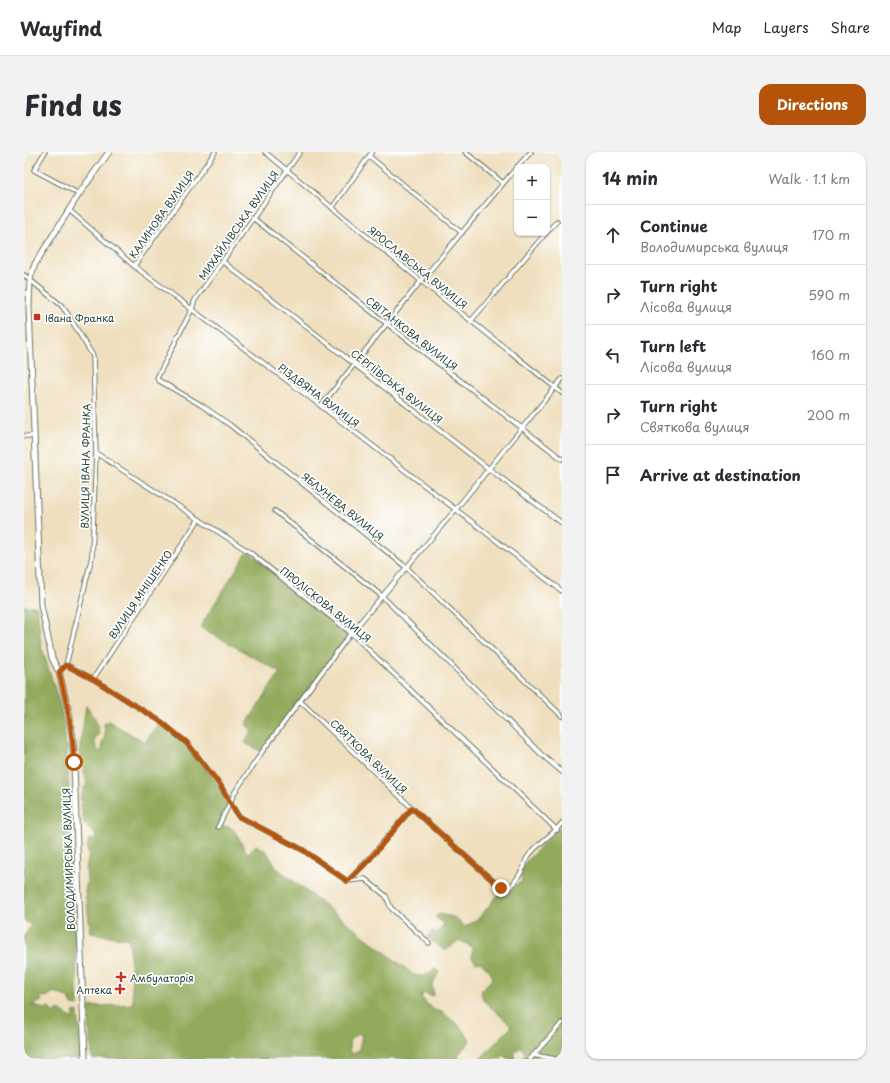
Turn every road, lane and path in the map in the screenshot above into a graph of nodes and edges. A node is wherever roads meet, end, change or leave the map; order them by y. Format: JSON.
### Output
{"nodes":[{"id":1,"x":45,"y":152,"type":"edge"},
{"id":2,"x":109,"y":152,"type":"edge"},
{"id":3,"x":215,"y":152,"type":"edge"},
{"id":4,"x":265,"y":152,"type":"edge"},
{"id":5,"x":300,"y":152,"type":"edge"},
{"id":6,"x":465,"y":152,"type":"edge"},
{"id":7,"x":531,"y":152,"type":"edge"},
{"id":8,"x":371,"y":154,"type":"edge"},
{"id":9,"x":520,"y":164,"type":"edge"},
{"id":10,"x":287,"y":170,"type":"junction"},
{"id":11,"x":514,"y":170,"type":"edge"},
{"id":12,"x":503,"y":183,"type":"junction"},
{"id":13,"x":79,"y":194,"type":"junction"},
{"id":14,"x":332,"y":208,"type":"junction"},
{"id":15,"x":69,"y":210,"type":"junction"},
{"id":16,"x":253,"y":218,"type":"junction"},
{"id":17,"x":557,"y":221,"type":"dead end"},
{"id":18,"x":550,"y":229,"type":"edge"},
{"id":19,"x":462,"y":233,"type":"junction"},
{"id":20,"x":544,"y":236,"type":"edge"},
{"id":21,"x":222,"y":261,"type":"junction"},
{"id":22,"x":134,"y":266,"type":"junction"},
{"id":23,"x":24,"y":275,"type":"edge"},
{"id":24,"x":30,"y":279,"type":"junction"},
{"id":25,"x":421,"y":281,"type":"junction"},
{"id":26,"x":192,"y":309,"type":"junction"},
{"id":27,"x":471,"y":321,"type":"junction"},
{"id":28,"x":386,"y":324,"type":"junction"},
{"id":29,"x":355,"y":363,"type":"junction"},
{"id":30,"x":562,"y":379,"type":"edge"},
{"id":31,"x":555,"y":387,"type":"junction"},
{"id":32,"x":562,"y":393,"type":"edge"},
{"id":33,"x":321,"y":406,"type":"junction"},
{"id":34,"x":522,"y":428,"type":"junction"},
{"id":35,"x":24,"y":436,"type":"edge"},
{"id":36,"x":34,"y":436,"type":"junction"},
{"id":37,"x":96,"y":453,"type":"junction"},
{"id":38,"x":562,"y":459,"type":"edge"},
{"id":39,"x":489,"y":469,"type":"junction"},
{"id":40,"x":456,"y":509,"type":"junction"},
{"id":41,"x":275,"y":511,"type":"dead end"},
{"id":42,"x":199,"y":519,"type":"junction"},
{"id":43,"x":562,"y":522,"type":"edge"},
{"id":44,"x":407,"y":568,"type":"junction"},
{"id":45,"x":562,"y":591,"type":"edge"},
{"id":46,"x":382,"y":596,"type":"junction"},
{"id":47,"x":352,"y":633,"type":"junction"},
{"id":48,"x":66,"y":665,"type":"junction"},
{"id":49,"x":59,"y":672,"type":"junction"},
{"id":50,"x":93,"y":679,"type":"junction"},
{"id":51,"x":300,"y":701,"type":"junction"},
{"id":52,"x":562,"y":716,"type":"edge"},
{"id":53,"x":562,"y":772,"type":"edge"},
{"id":54,"x":230,"y":801,"type":"junction"},
{"id":55,"x":412,"y":808,"type":"junction"},
{"id":56,"x":562,"y":823,"type":"edge"},
{"id":57,"x":218,"y":827,"type":"dead end"},
{"id":58,"x":557,"y":830,"type":"junction"},
{"id":59,"x":349,"y":880,"type":"junction"},
{"id":60,"x":429,"y":943,"type":"dead end"},
{"id":61,"x":562,"y":1023,"type":"edge"},
{"id":62,"x":533,"y":1055,"type":"junction"},
{"id":63,"x":85,"y":1059,"type":"edge"},
{"id":64,"x":530,"y":1059,"type":"edge"},
{"id":65,"x":556,"y":1059,"type":"edge"}],
"edges":[{"from":1,"to":13,"type":"street"},
{"from":2,"to":13,"type":"main road","name":"ВОЛОДИМИРСЬКА ВУЛИЦЯ"},
{"from":3,"to":22,"type":"street","name":"КАЛИНОВА ВУЛИЦЯ"},
{"from":4,"to":10,"type":"street","name":"ЯРОСЛАВСЬКА ВУЛИЦЯ"},
{"from":5,"to":10,"type":"street","name":"МИХАЙЛІВСЬКА ВУЛИЦЯ"},
{"from":6,"to":12,"type":"street"},
{"from":7,"to":9,"type":"street"},
{"from":8,"to":14,"type":"street"},
{"from":8,"to":19,"type":"street"},
{"from":10,"to":14,"type":"street","name":"ЯРОСЛАВСЬКА ВУЛИЦЯ"},
{"from":10,"to":16,"type":"street","name":"МИХАЙЛІВСЬКА ВУЛИЦЯ"},
{"from":11,"to":12,"type":"street"},
{"from":12,"to":19,"type":"street"},
{"from":13,"to":15,"type":"main road","name":"ВОЛОДИМИРСЬКА ВУЛИЦЯ"},
{"from":14,"to":25,"type":"street","name":"ЯРОСЛАВСЬКА ВУЛИЦЯ"},
{"from":15,"to":22,"type":"street","name":"РІЗДВЯНА ВУЛИЦЯ"},
{"from":15,"to":24,"type":"main road","name":"ВОЛОДИМИРСЬКА ВУЛИЦЯ"},
{"from":16,"to":21,"type":"street","name":"МИХАЙЛІВСЬКА ВУЛИЦЯ"},
{"from":16,"to":28,"type":"street","name":"СВІТАНКОВА ВУЛИЦЯ"},
{"from":17,"to":18,"type":"street"},
{"from":19,"to":25,"type":"street"},
{"from":20,"to":27,"type":"street"},
{"from":21,"to":26,"type":"street","name":"МИХАЙЛІВСЬКА ВУЛИЦЯ"},
{"from":21,"to":29,"type":"street","name":"СЕРГІЇВСЬКА ВУЛИЦЯ"},
{"from":22,"to":26,"type":"street","name":"РІЗДВЯНА ВУЛИЦЯ"},
{"from":23,"to":24,"type":"street","name":"ВУЛИЦЯ ІВАНА ФРАНКА"},
{"from":24,"to":36,"type":"main road","name":"ВОЛОДИМИРСЬКА ВУЛИЦЯ"},
{"from":24,"to":37,"type":"street","name":"ВУЛИЦЯ ІВАНА ФРАНКА"},
{"from":25,"to":27,"type":"street","name":"ЯРОСЛАВСЬКА ВУЛИЦЯ"},
{"from":25,"to":28,"type":"street"},
{"from":26,"to":33,"type":"street","name":"РІЗДВЯНА ВУЛИЦЯ"},
{"from":26,"to":44,"type":"street","name":"ЯБЛУНЕВА ВУЛИЦЯ"},
{"from":27,"to":31,"type":"street","name":"ЯРОСЛАВСЬКА ВУЛИЦЯ"},
{"from":28,"to":29,"type":"street"},
{"from":28,"to":34,"type":"street","name":"СВІТАНКОВА ВУЛИЦЯ"},
{"from":29,"to":33,"type":"street"},
{"from":29,"to":39,"type":"street","name":"СЕРГІЇВСЬКА ВУЛИЦЯ"},
{"from":30,"to":31,"type":"street"},
{"from":31,"to":32,"type":"street","name":"ЯРОСЛАВСЬКА ВУЛИЦЯ"},
{"from":31,"to":34,"type":"street"},
{"from":33,"to":40,"type":"street","name":"РІЗДВЯНА ВУЛИЦЯ"},
{"from":34,"to":38,"type":"street","name":"СВІТАНКОВА ВУЛИЦЯ"},
{"from":34,"to":39,"type":"street"},
{"from":35,"to":36,"type":"street"},
{"from":36,"to":49,"type":"main road","name":"ВОЛОДИМИРСЬКА ВУЛИЦЯ"},
{"from":37,"to":42,"type":"street","name":"ПРОЛІСКОВА ВУЛИЦЯ"},
{"from":37,"to":48,"type":"street","name":"ВУЛИЦЯ ІВАНА ФРАНКА"},
{"from":39,"to":40,"type":"street"},
{"from":39,"to":43,"type":"street","name":"СЕРГІЇВСЬКА ВУЛИЦЯ"},
{"from":40,"to":44,"type":"street"},
{"from":40,"to":45,"type":"street","name":"РІЗДВЯНА ВУЛИЦЯ"},
{"from":41,"to":46,"type":"street"},
{"from":42,"to":47,"type":"street","name":"ПРОЛІСКОВА ВУЛИЦЯ"},
{"from":42,"to":50,"type":"street","name":"ВУЛИЦЯ МНІШЕНКО"},
{"from":44,"to":46,"type":"street"},
{"from":44,"to":52,"type":"street","name":"ЯБЛУНЕВА ВУЛИЦЯ"},
{"from":46,"to":47,"type":"street"},
{"from":46,"to":53,"type":"street"},
{"from":47,"to":51,"type":"street"},
{"from":47,"to":58,"type":"street","name":"ПРОЛІСКОВА ВУЛИЦЯ"},
{"from":48,"to":49,"type":"street"},
{"from":48,"to":50,"type":"street"},
{"from":49,"to":63,"type":"main road","name":"ВОЛОДИМИРСЬКА ВУЛИЦЯ"},
{"from":50,"to":54,"type":"street"},
{"from":51,"to":54,"type":"street"},
{"from":51,"to":55,"type":"street","name":"СВЯТКОВА ВУЛИЦЯ"},
{"from":54,"to":57,"type":"street"},
{"from":54,"to":59,"type":"street"},
{"from":55,"to":58,"type":"street","name":"СВЯТКОВА ВУЛИЦЯ"},
{"from":55,"to":59,"type":"street"},
{"from":56,"to":58,"type":"street","name":"СВЯТКОВА ВУЛИЦЯ"},
{"from":59,"to":60,"type":"street"},
{"from":61,"to":62,"type":"street"},
{"from":62,"to":64,"type":"street"},
{"from":62,"to":65,"type":"street"}]}
